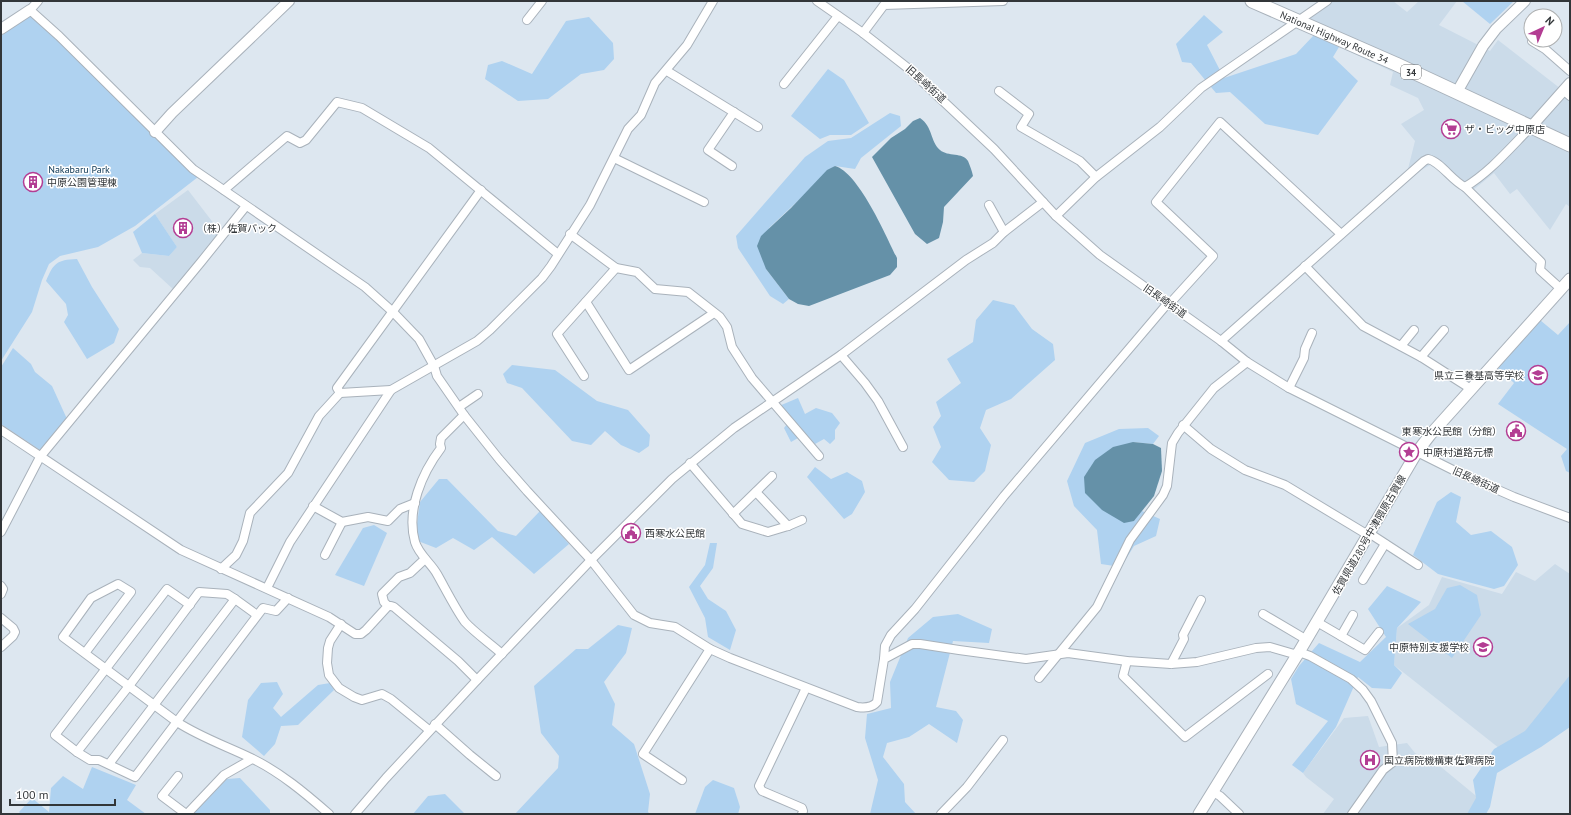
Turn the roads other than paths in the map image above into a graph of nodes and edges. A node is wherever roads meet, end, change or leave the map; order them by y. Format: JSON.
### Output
{"nodes":[{"id":1,"x":38,"y":1,"type":"edge"},
{"id":2,"x":289,"y":1,"type":"edge"},
{"id":3,"x":542,"y":1,"type":"edge"},
{"id":4,"x":713,"y":1,"type":"edge"},
{"id":5,"x":817,"y":1,"type":"edge"},
{"id":6,"x":1003,"y":1,"type":"edge"},
{"id":7,"x":1252,"y":1,"type":"edge"},
{"id":8,"x":1327,"y":1,"type":"edge"},
{"id":9,"x":1525,"y":1,"type":"edge"},
{"id":10,"x":30,"y":10,"type":"junction"},
{"id":11,"x":838,"y":16,"type":"junction"},
{"id":12,"x":527,"y":20,"type":"dead end"},
{"id":13,"x":1298,"y":21,"type":"junction"},
{"id":14,"x":1,"y":29,"type":"edge"},
{"id":15,"x":863,"y":33,"type":"junction"},
{"id":16,"x":1543,"y":48,"type":"edge"},
{"id":17,"x":667,"y":71,"type":"junction"},
{"id":18,"x":1570,"y":71,"type":"edge"},
{"id":19,"x":784,"y":84,"type":"dead end"},
{"id":20,"x":999,"y":90,"type":"dead end"},
{"id":21,"x":1568,"y":90,"type":"edge"},
{"id":22,"x":1457,"y":92,"type":"junction"},
{"id":23,"x":734,"y":112,"type":"junction"},
{"id":24,"x":758,"y":128,"type":"dead end"},
{"id":25,"x":1530,"y":128,"type":"junction"},
{"id":26,"x":155,"y":132,"type":"junction"},
{"id":27,"x":1570,"y":145,"type":"edge"},
{"id":28,"x":614,"y":158,"type":"junction"},
{"id":29,"x":732,"y":166,"type":"dead end"},
{"id":30,"x":1096,"y":177,"type":"junction"},
{"id":31,"x":1465,"y":187,"type":"junction"},
{"id":32,"x":224,"y":190,"type":"junction"},
{"id":33,"x":481,"y":190,"type":"junction"},
{"id":34,"x":704,"y":202,"type":"dead end"},
{"id":35,"x":1043,"y":202,"type":"junction"},
{"id":36,"x":989,"y":205,"type":"dead end"},
{"id":37,"x":246,"y":206,"type":"junction"},
{"id":38,"x":1056,"y":216,"type":"junction"},
{"id":39,"x":1004,"y":232,"type":"junction"},
{"id":40,"x":570,"y":234,"type":"junction"},
{"id":41,"x":1341,"y":234,"type":"junction"},
{"id":42,"x":558,"y":254,"type":"junction"},
{"id":43,"x":1305,"y":266,"type":"junction"},
{"id":44,"x":616,"y":268,"type":"junction"},
{"id":45,"x":1570,"y":279,"type":"edge"},
{"id":46,"x":1561,"y":289,"type":"junction"},
{"id":47,"x":586,"y":302,"type":"junction"},
{"id":48,"x":1168,"y":303,"type":"junction"},
{"id":49,"x":392,"y":312,"type":"junction"},
{"id":50,"x":714,"y":313,"type":"junction"},
{"id":51,"x":1414,"y":330,"type":"dead end"},
{"id":52,"x":1444,"y":330,"type":"dead end"},
{"id":53,"x":1312,"y":333,"type":"dead end"},
{"id":54,"x":1221,"y":341,"type":"junction"},
{"id":55,"x":1401,"y":346,"type":"junction"},
{"id":56,"x":841,"y":354,"type":"junction"},
{"id":57,"x":1421,"y":357,"type":"junction"},
{"id":58,"x":1247,"y":362,"type":"junction"},
{"id":59,"x":434,"y":366,"type":"junction"},
{"id":60,"x":584,"y":376,"type":"dead end"},
{"id":61,"x":1289,"y":388,"type":"junction"},
{"id":62,"x":1471,"y":389,"type":"junction"},
{"id":63,"x":391,"y":390,"type":"junction"},
{"id":64,"x":340,"y":392,"type":"junction"},
{"id":65,"x":478,"y":394,"type":"dead end"},
{"id":66,"x":772,"y":401,"type":"junction"},
{"id":67,"x":459,"y":407,"type":"junction"},
{"id":68,"x":464,"y":415,"type":"junction"},
{"id":69,"x":1183,"y":425,"type":"junction"},
{"id":70,"x":1,"y":430,"type":"edge"},
{"id":71,"x":903,"y":447,"type":"dead end"},
{"id":72,"x":1417,"y":452,"type":"junction"},
{"id":73,"x":819,"y":456,"type":"dead end"},
{"id":74,"x":40,"y":457,"type":"junction"},
{"id":75,"x":690,"y":463,"type":"junction"},
{"id":76,"x":772,"y":476,"type":"dead end"},
{"id":77,"x":756,"y":492,"type":"junction"},
{"id":78,"x":415,"y":504,"type":"junction"},
{"id":79,"x":313,"y":506,"type":"junction"},
{"id":80,"x":733,"y":514,"type":"junction"},
{"id":81,"x":1570,"y":518,"type":"edge"},
{"id":82,"x":802,"y":520,"type":"dead end"},
{"id":83,"x":342,"y":522,"type":"junction"},
{"id":84,"x":788,"y":526,"type":"junction"},
{"id":85,"x":1,"y":532,"type":"edge"},
{"id":86,"x":1368,"y":535,"type":"junction"},
{"id":87,"x":1386,"y":544,"type":"junction"},
{"id":88,"x":325,"y":554,"type":"dead end"},
{"id":89,"x":425,"y":559,"type":"junction"},
{"id":90,"x":591,"y":560,"type":"junction"},
{"id":91,"x":1418,"y":565,"type":"dead end"},
{"id":92,"x":221,"y":569,"type":"junction"},
{"id":93,"x":1363,"y":580,"type":"dead end"},
{"id":94,"x":1,"y":586,"type":"edge"},
{"id":95,"x":268,"y":588,"type":"junction"},
{"id":96,"x":1,"y":594,"type":"edge"},
{"id":97,"x":288,"y":598,"type":"junction"},
{"id":98,"x":235,"y":599,"type":"junction"},
{"id":99,"x":1201,"y":600,"type":"dead end"},
{"id":100,"x":190,"y":605,"type":"junction"},
{"id":101,"x":388,"y":606,"type":"junction"},
{"id":102,"x":1263,"y":614,"type":"dead end"},
{"id":103,"x":257,"y":615,"type":"junction"},
{"id":104,"x":1353,"y":615,"type":"dead end"},
{"id":105,"x":1,"y":618,"type":"edge"},
{"id":106,"x":1317,"y":622,"type":"junction"},
{"id":107,"x":341,"y":624,"type":"junction"},
{"id":108,"x":1379,"y":632,"type":"dead end"},
{"id":109,"x":1341,"y":636,"type":"junction"},
{"id":110,"x":1307,"y":640,"type":"junction"},
{"id":111,"x":1,"y":647,"type":"edge"},
{"id":112,"x":710,"y":649,"type":"junction"},
{"id":113,"x":1300,"y":652,"type":"junction"},
{"id":114,"x":84,"y":653,"type":"junction"},
{"id":115,"x":502,"y":654,"type":"junction"},
{"id":116,"x":1058,"y":655,"type":"junction"},
{"id":117,"x":884,"y":659,"type":"junction"},
{"id":118,"x":1128,"y":661,"type":"junction"},
{"id":119,"x":1170,"y":664,"type":"junction"},
{"id":120,"x":106,"y":669,"type":"junction"},
{"id":121,"x":1268,"y":674,"type":"dead end"},
{"id":122,"x":1039,"y":678,"type":"dead end"},
{"id":123,"x":477,"y":680,"type":"junction"},
{"id":124,"x":129,"y":686,"type":"junction"},
{"id":125,"x":806,"y":688,"type":"junction"},
{"id":126,"x":155,"y":705,"type":"junction"},
{"id":127,"x":177,"y":722,"type":"junction"},
{"id":128,"x":435,"y":724,"type":"junction"},
{"id":129,"x":429,"y":730,"type":"junction"},
{"id":130,"x":1003,"y":740,"type":"dead end"},
{"id":131,"x":77,"y":752,"type":"junction"},
{"id":132,"x":252,"y":759,"type":"junction"},
{"id":133,"x":109,"y":764,"type":"junction"},
{"id":134,"x":178,"y":776,"type":"dead end"},
{"id":135,"x":496,"y":776,"type":"dead end"},
{"id":136,"x":682,"y":780,"type":"dead end"},
{"id":137,"x":1213,"y":792,"type":"junction"},
{"id":138,"x":186,"y":814,"type":"edge"},
{"id":139,"x":329,"y":814,"type":"edge"},
{"id":140,"x":355,"y":814,"type":"edge"},
{"id":141,"x":802,"y":814,"type":"edge"},
{"id":142,"x":941,"y":814,"type":"edge"},
{"id":143,"x":1199,"y":814,"type":"edge"},
{"id":144,"x":1240,"y":814,"type":"edge"},
{"id":145,"x":1352,"y":814,"type":"edge"}],
"edges":[{"from":1,"to":10,"type":"street"},
{"from":2,"to":26,"type":"street"},
{"from":3,"to":12,"type":"street"},
{"from":4,"to":17,"type":"street"},
{"from":5,"to":11,"type":"street","name":"旧長崎街道"},
{"from":6,"to":15,"type":"street"},
{"from":7,"to":13,"type":"highway","name":"National Highway Route 34","number":"34"},
{"from":8,"to":13,"type":"street"},
{"from":9,"to":22,"type":"street"},
{"from":10,"to":14,"type":"street"},
{"from":10,"to":26,"type":"street"},
{"from":11,"to":15,"type":"street","name":"旧長崎街道"},
{"from":11,"to":19,"type":"street"},
{"from":13,"to":22,"type":"highway","name":"National Highway Route 34","number":"34"},
{"from":13,"to":30,"type":"street"},
{"from":15,"to":35,"type":"street","name":"旧長崎街道"},
{"from":16,"to":18,"type":"street"},
{"from":17,"to":23,"type":"street"},
{"from":17,"to":28,"type":"street"},
{"from":20,"to":30,"type":"street"},
{"from":21,"to":25,"type":"street"},
{"from":22,"to":25,"type":"highway","name":"National Highway Route 34","number":"34"},
{"from":23,"to":24,"type":"street"},
{"from":23,"to":29,"type":"street"},
{"from":25,"to":27,"type":"highway","name":"National Highway Route 34","number":"34"},
{"from":25,"to":31,"type":"street"},
{"from":26,"to":32,"type":"street"},
{"from":28,"to":34,"type":"street"},
{"from":28,"to":40,"type":"street"},
{"from":30,"to":38,"type":"street"},
{"from":31,"to":41,"type":"street"},
{"from":31,"to":46,"type":"street"},
{"from":32,"to":33,"type":"street"},
{"from":32,"to":37,"type":"street"},
{"from":33,"to":42,"type":"street"},
{"from":33,"to":49,"type":"street"},
{"from":35,"to":38,"type":"street","name":"旧長崎街道"},
{"from":35,"to":39,"type":"street"},
{"from":36,"to":39,"type":"street"},
{"from":37,"to":49,"type":"street"},
{"from":37,"to":74,"type":"street"},
{"from":38,"to":48,"type":"street","name":"旧長崎街道"},
{"from":39,"to":56,"type":"street"},
{"from":40,"to":42,"type":"street"},
{"from":40,"to":44,"type":"street"},
{"from":41,"to":43,"type":"street"},
{"from":41,"to":48,"type":"street"},
{"from":42,"to":59,"type":"street"},
{"from":43,"to":54,"type":"street"},
{"from":43,"to":55,"type":"street"},
{"from":44,"to":47,"type":"street"},
{"from":44,"to":50,"type":"street"},
{"from":45,"to":46,"type":"main road","name":"佐賀県道280号中津隈原古賀線"},
{"from":46,"to":62,"type":"main road","name":"佐賀県道280号中津隈原古賀線"},
{"from":47,"to":50,"type":"street"},
{"from":47,"to":60,"type":"street"},
{"from":48,"to":54,"type":"street","name":"旧長崎街道"},
{"from":48,"to":117,"type":"street"},
{"from":49,"to":59,"type":"street"},
{"from":49,"to":64,"type":"street"},
{"from":50,"to":66,"type":"street"},
{"from":51,"to":55,"type":"street"},
{"from":52,"to":57,"type":"street"},
{"from":53,"to":61,"type":"street"},
{"from":54,"to":58,"type":"street","name":"旧長崎街道"},
{"from":55,"to":57,"type":"street"},
{"from":56,"to":66,"type":"street"},
{"from":56,"to":71,"type":"street"},
{"from":57,"to":62,"type":"street"},
{"from":58,"to":61,"type":"street","name":"旧長崎街道"},
{"from":58,"to":69,"type":"street"},
{"from":59,"to":63,"type":"street"},
{"from":59,"to":67,"type":"street"},
{"from":61,"to":72,"type":"street","name":"旧長崎街道"},
{"from":62,"to":72,"type":"main road","name":"佐賀県道280号中津隈原古賀線"},
{"from":63,"to":64,"type":"street"},
{"from":63,"to":79,"type":"street"},
{"from":64,"to":92,"type":"street"},
{"from":65,"to":67,"type":"street"},
{"from":66,"to":73,"type":"street"},
{"from":66,"to":75,"type":"street"},
{"from":67,"to":68,"type":"street"},
{"from":68,"to":78,"type":"street"},
{"from":68,"to":90,"type":"street"},
{"from":69,"to":86,"type":"street"},
{"from":69,"to":116,"type":"street"},
{"from":70,"to":74,"type":"street"},
{"from":72,"to":81,"type":"street","name":"旧長崎街道"},
{"from":72,"to":86,"type":"main road","name":"佐賀県道280号中津隈原古賀線"},
{"from":74,"to":85,"type":"street"},
{"from":74,"to":92,"type":"street"},
{"from":75,"to":80,"type":"street"},
{"from":75,"to":90,"type":"street"},
{"from":76,"to":77,"type":"street"},
{"from":77,"to":80,"type":"street"},
{"from":77,"to":84,"type":"street"},
{"from":78,"to":83,"type":"street"},
{"from":78,"to":89,"type":"street"},
{"from":79,"to":83,"type":"street"},
{"from":79,"to":95,"type":"street"},
{"from":80,"to":84,"type":"street"},
{"from":82,"to":84,"type":"street"},
{"from":83,"to":88,"type":"street"},
{"from":86,"to":87,"type":"street"},
{"from":86,"to":106,"type":"main road","name":"佐賀県道280号中津隈原古賀線"},
{"from":87,"to":91,"type":"street"},
{"from":87,"to":93,"type":"street"},
{"from":89,"to":101,"type":"street"},
{"from":89,"to":115,"type":"street"},
{"from":90,"to":112,"type":"street"},
{"from":90,"to":115,"type":"street"},
{"from":92,"to":95,"type":"street"},
{"from":94,"to":96,"type":"street"},
{"from":95,"to":97,"type":"street"},
{"from":97,"to":103,"type":"street"},
{"from":97,"to":107,"type":"street"},
{"from":98,"to":100,"type":"street"},
{"from":98,"to":103,"type":"street"},
{"from":98,"to":126,"type":"street"},
{"from":99,"to":119,"type":"street"},
{"from":100,"to":120,"type":"street"},
{"from":100,"to":124,"type":"street"},
{"from":101,"to":107,"type":"street"},
{"from":101,"to":123,"type":"street"},
{"from":102,"to":110,"type":"street"},
{"from":103,"to":127,"type":"street"},
{"from":104,"to":109,"type":"street"},
{"from":105,"to":111,"type":"street"},
{"from":106,"to":109,"type":"street"},
{"from":106,"to":110,"type":"main road","name":"佐賀県道280号中津隈原古賀線"},
{"from":107,"to":129,"type":"street"},
{"from":108,"to":109,"type":"street"},
{"from":110,"to":113,"type":"main road","name":"佐賀県道280号中津隈原古賀線"},
{"from":112,"to":125,"type":"street"},
{"from":112,"to":136,"type":"street"},
{"from":113,"to":119,"type":"street"},
{"from":113,"to":137,"type":"main road","name":"佐賀県道280号中津隈原古賀線"},
{"from":113,"to":145,"type":"street"},
{"from":114,"to":114,"type":"street"},
{"from":114,"to":120,"type":"street"},
{"from":115,"to":123,"type":"street"},
{"from":116,"to":117,"type":"street"},
{"from":116,"to":118,"type":"street"},
{"from":116,"to":122,"type":"street"},
{"from":117,"to":125,"type":"street"},
{"from":118,"to":119,"type":"street"},
{"from":118,"to":121,"type":"street"},
{"from":120,"to":124,"type":"street"},
{"from":120,"to":131,"type":"street"},
{"from":123,"to":128,"type":"street"},
{"from":124,"to":126,"type":"street"},
{"from":124,"to":131,"type":"street"},
{"from":125,"to":141,"type":"street"},
{"from":126,"to":127,"type":"street"},
{"from":126,"to":133,"type":"street"},
{"from":127,"to":132,"type":"street"},
{"from":127,"to":133,"type":"street"},
{"from":128,"to":129,"type":"street"},
{"from":128,"to":135,"type":"street"},
{"from":129,"to":140,"type":"street"},
{"from":130,"to":142,"type":"street"},
{"from":131,"to":133,"type":"street"},
{"from":132,"to":138,"type":"street"},
{"from":132,"to":139,"type":"street"},
{"from":134,"to":138,"type":"street"},
{"from":137,"to":143,"type":"main road","name":"佐賀県道280号中津隈原古賀線"},
{"from":137,"to":144,"type":"street"}]}
